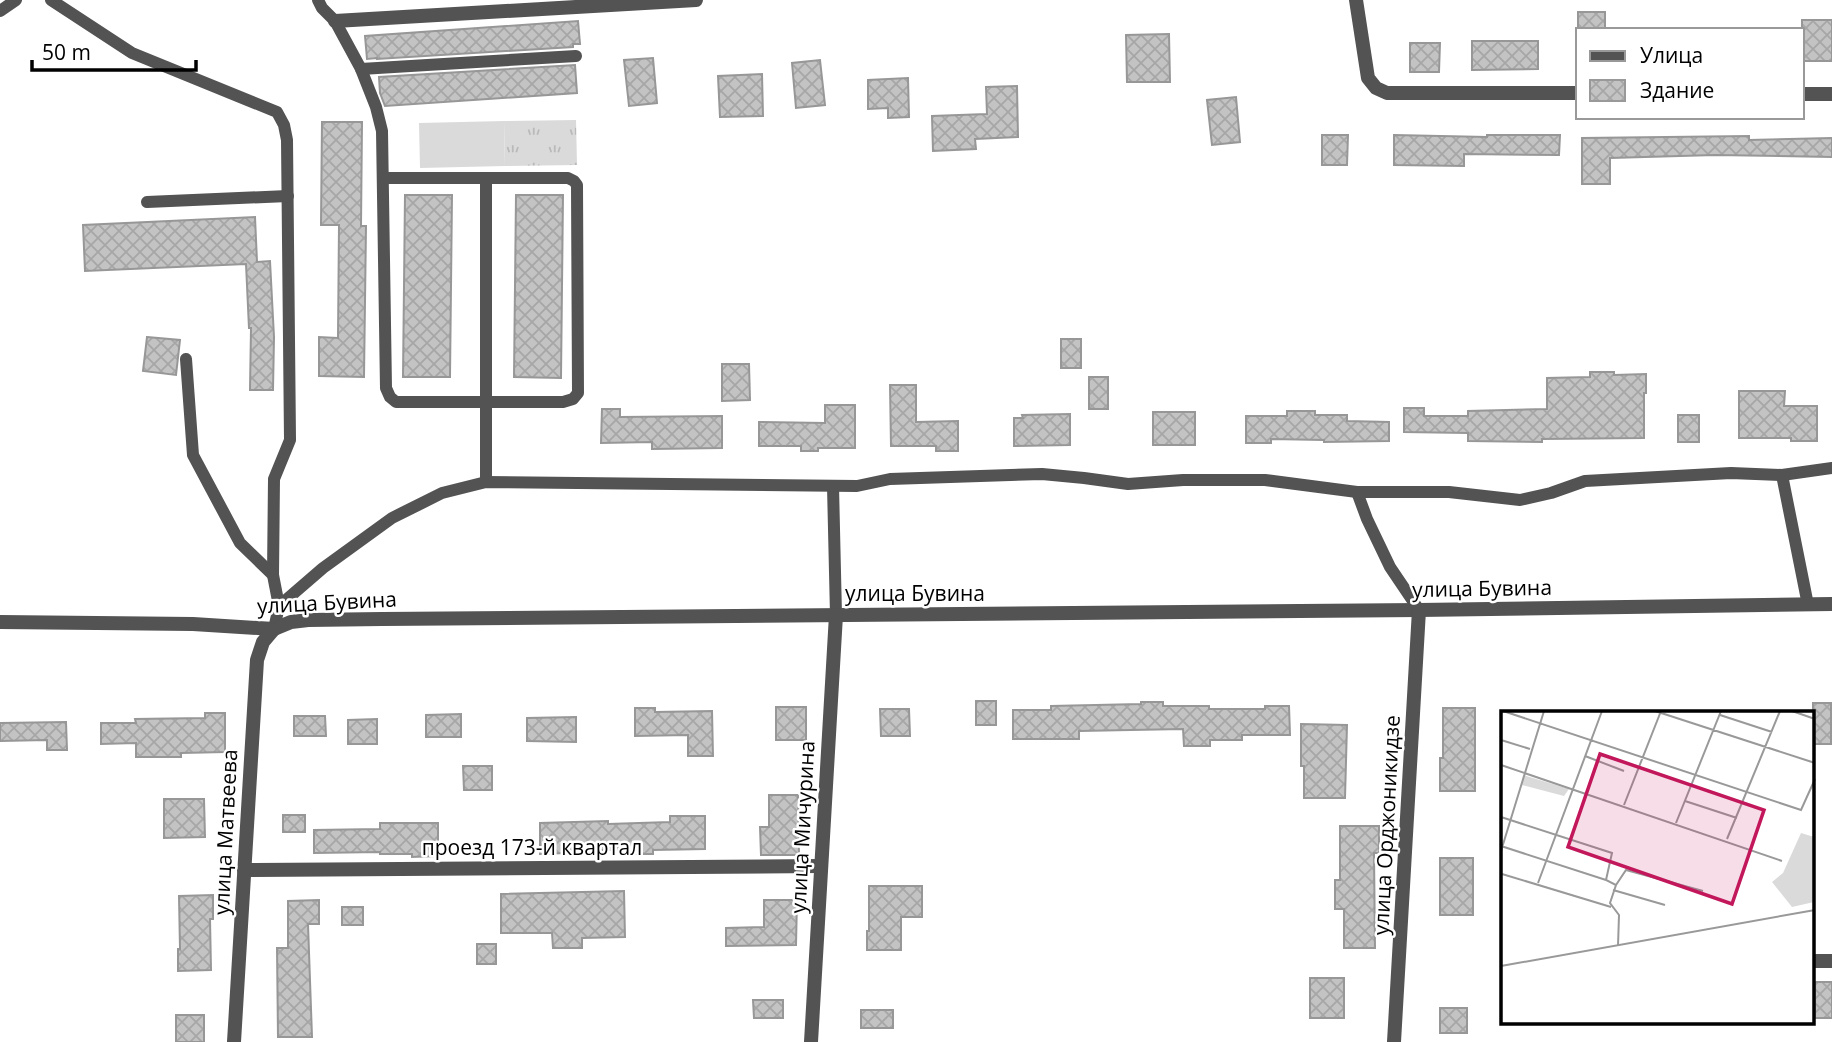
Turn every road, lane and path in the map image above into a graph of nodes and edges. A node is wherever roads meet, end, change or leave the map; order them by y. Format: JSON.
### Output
{"nodes":[{"id":1,"x":16,"y":0,"type":"edge"},
{"id":2,"x":51,"y":0,"type":"edge"},
{"id":3,"x":318,"y":0,"type":"edge"},
{"id":4,"x":696,"y":0,"type":"edge"},
{"id":5,"x":1356,"y":0,"type":"edge"},
{"id":6,"x":0,"y":12,"type":"edge"},
{"id":7,"x":335,"y":21,"type":"junction"},
{"id":8,"x":576,"y":56,"type":"dead end"},
{"id":9,"x":361,"y":69,"type":"junction"},
{"id":10,"x":1576,"y":93,"type":"edge"},
{"id":11,"x":1804,"y":94,"type":"edge"},
{"id":12,"x":1832,"y":94,"type":"edge"},
{"id":13,"x":383,"y":178,"type":"junction"},
{"id":14,"x":486,"y":178,"type":"junction"},
{"id":15,"x":288,"y":196,"type":"junction"},
{"id":16,"x":147,"y":202,"type":"dead end"},
{"id":17,"x":187,"y":359,"type":"dead end"},
{"id":18,"x":486,"y":402,"type":"junction"},
{"id":19,"x":1832,"y":468,"type":"edge"},
{"id":20,"x":1782,"y":474,"type":"junction"},
{"id":21,"x":486,"y":481,"type":"junction"},
{"id":22,"x":834,"y":486,"type":"junction"},
{"id":23,"x":1357,"y":492,"type":"junction"},
{"id":24,"x":274,"y":575,"type":"junction"},
{"id":25,"x":1832,"y":604,"type":"edge"},
{"id":26,"x":1808,"y":605,"type":"junction"},
{"id":27,"x":279,"y":606,"type":"junction"},
{"id":28,"x":1419,"y":610,"type":"junction"},
{"id":29,"x":836,"y":615,"type":"junction"},
{"id":30,"x":0,"y":622,"type":"edge"},
{"id":31,"x":274,"y":629,"type":"junction"},
{"id":32,"x":820,"y":866,"type":"junction"},
{"id":33,"x":244,"y":870,"type":"junction"},
{"id":34,"x":1814,"y":961,"type":"edge"},
{"id":35,"x":1832,"y":961,"type":"edge"},
{"id":36,"x":234,"y":1042,"type":"edge"},
{"id":37,"x":811,"y":1042,"type":"edge"},
{"id":38,"x":1394,"y":1042,"type":"edge"}],
"edges":[{"from":1,"to":6,"type":"lane"},
{"from":2,"to":15,"type":"lane"},
{"from":3,"to":7,"type":"lane"},
{"from":4,"to":7,"type":"street"},
{"from":5,"to":10,"type":"street"},
{"from":7,"to":9,"type":"lane"},
{"from":8,"to":9,"type":"lane"},
{"from":9,"to":13,"type":"lane"},
{"from":11,"to":12,"type":"street"},
{"from":13,"to":14,"type":"lane"},
{"from":13,"to":18,"type":"lane"},
{"from":14,"to":18,"type":"lane"},
{"from":14,"to":18,"type":"lane"},
{"from":15,"to":16,"type":"lane"},
{"from":15,"to":24,"type":"lane"},
{"from":17,"to":24,"type":"lane"},
{"from":18,"to":21,"type":"lane"},
{"from":19,"to":20,"type":"lane"},
{"from":20,"to":23,"type":"lane"},
{"from":20,"to":26,"type":"lane"},
{"from":21,"to":22,"type":"lane"},
{"from":21,"to":27,"type":"lane"},
{"from":22,"to":23,"type":"lane"},
{"from":22,"to":29,"type":"lane"},
{"from":23,"to":28,"type":"lane"},
{"from":24,"to":27,"type":"lane"},
{"from":25,"to":26,"type":"street","name":"улица Бувина"},
{"from":26,"to":28,"type":"street","name":"улица Бувина"},
{"from":27,"to":31,"type":"lane"},
{"from":28,"to":29,"type":"street","name":"улица Бувина"},
{"from":28,"to":38,"type":"street","name":"улица Орджоникидзе"},
{"from":29,"to":31,"type":"street","name":"улица Бувина"},
{"from":29,"to":32,"type":"street","name":"улица Мичурина"},
{"from":30,"to":31,"type":"street","name":"улица Бувина"},
{"from":31,"to":33,"type":"street","name":"улица Матвеева"},
{"from":32,"to":33,"type":"street","name":"проезд 173-й квартал"},
{"from":32,"to":37,"type":"street","name":"улица Мичурина"},
{"from":33,"to":36,"type":"street","name":"улица Матвеева"},
{"from":34,"to":35,"type":"street"}]}
